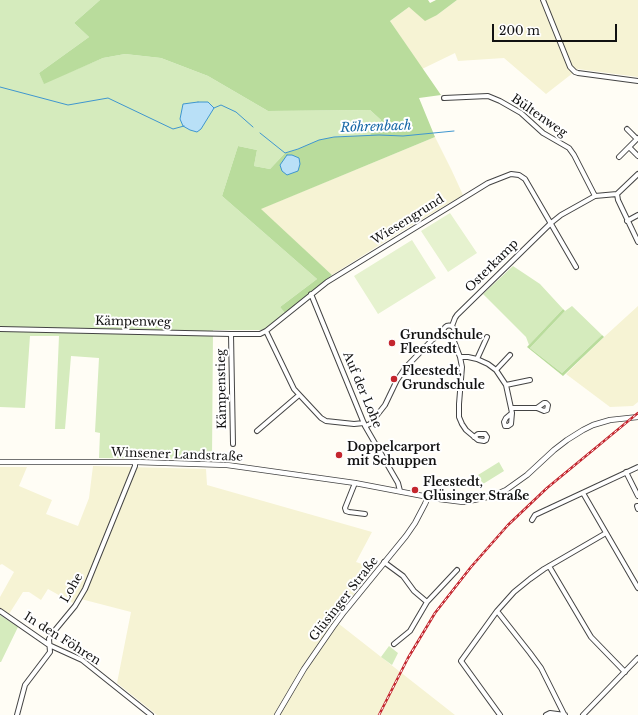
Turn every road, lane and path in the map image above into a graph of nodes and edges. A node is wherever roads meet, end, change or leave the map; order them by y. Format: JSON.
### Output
{"nodes":[{"id":1,"x":543,"y":0,"type":"edge"},
{"id":2,"x":638,"y":81,"type":"edge"},
{"id":3,"x":444,"y":98,"type":"dead end"},
{"id":4,"x":627,"y":129,"type":"dead end"},
{"id":5,"x":638,"y":139,"type":"edge"},
{"id":6,"x":629,"y":147,"type":"junction"},
{"id":7,"x":638,"y":156,"type":"edge"},
{"id":8,"x":620,"y":157,"type":"dead end"},
{"id":9,"x":638,"y":174,"type":"edge"},
{"id":10,"x":618,"y":194,"type":"junction"},
{"id":11,"x":596,"y":196,"type":"junction"},
{"id":12,"x":638,"y":215,"type":"edge"},
{"id":13,"x":627,"y":221,"type":"junction"},
{"id":14,"x":551,"y":224,"type":"junction"},
{"id":15,"x":638,"y":242,"type":"edge"},
{"id":16,"x":576,"y":267,"type":"dead end"},
{"id":17,"x":311,"y":294,"type":"junction"},
{"id":18,"x":452,"y":326,"type":"junction"},
{"id":19,"x":0,"y":329,"type":"edge"},
{"id":20,"x":266,"y":331,"type":"junction"},
{"id":21,"x":444,"y":333,"type":"junction"},
{"id":22,"x":232,"y":334,"type":"junction"},
{"id":23,"x":452,"y":336,"type":"junction"},
{"id":24,"x":487,"y":337,"type":"dead end"},
{"id":25,"x":510,"y":355,"type":"dead end"},
{"id":26,"x":460,"y":357,"type":"junction"},
{"id":27,"x":477,"y":359,"type":"junction"},
{"id":28,"x":496,"y":370,"type":"junction"},
{"id":29,"x":530,"y":380,"type":"dead end"},
{"id":30,"x":506,"y":386,"type":"junction"},
{"id":31,"x":299,"y":395,"type":"junction"},
{"id":32,"x":511,"y":408,"type":"junction"},
{"id":33,"x":537,"y":408,"type":"dead end"},
{"id":34,"x":512,"y":413,"type":"dead end"},
{"id":35,"x":638,"y":417,"type":"edge"},
{"id":36,"x":364,"y":425,"type":"junction"},
{"id":37,"x":257,"y":431,"type":"dead end"},
{"id":38,"x":474,"y":437,"type":"dead end"},
{"id":39,"x":233,"y":444,"type":"dead end"},
{"id":40,"x":0,"y":462,"type":"edge"},
{"id":41,"x":135,"y":462,"type":"junction"},
{"id":42,"x":638,"y":467,"type":"edge"},
{"id":43,"x":626,"y":472,"type":"junction"},
{"id":44,"x":355,"y":483,"type":"junction"},
{"id":45,"x":400,"y":491,"type":"junction"},
{"id":46,"x":583,"y":493,"type":"junction"},
{"id":47,"x":638,"y":496,"type":"edge"},
{"id":48,"x":428,"y":497,"type":"junction"},
{"id":49,"x":638,"y":506,"type":"edge"},
{"id":50,"x":638,"y":509,"type":"edge"},
{"id":51,"x":365,"y":514,"type":"dead end"},
{"id":52,"x":532,"y":520,"type":"dead end"},
{"id":53,"x":606,"y":533,"type":"junction"},
{"id":54,"x":384,"y":562,"type":"junction"},
{"id":55,"x":548,"y":566,"type":"junction"},
{"id":56,"x":457,"y":570,"type":"dead end"},
{"id":57,"x":637,"y":582,"type":"edge"},
{"id":58,"x":638,"y":588,"type":"edge"},
{"id":59,"x":427,"y":602,"type":"junction"},
{"id":60,"x":0,"y":611,"type":"edge"},
{"id":61,"x":497,"y":611,"type":"junction"},
{"id":62,"x":49,"y":644,"type":"junction"},
{"id":63,"x":394,"y":644,"type":"dead end"},
{"id":64,"x":638,"y":658,"type":"edge"},
{"id":65,"x":625,"y":672,"type":"junction"},
{"id":66,"x":17,"y":715,"type":"edge"},
{"id":67,"x":151,"y":715,"type":"edge"},
{"id":68,"x":277,"y":715,"type":"edge"},
{"id":69,"x":500,"y":715,"type":"edge"},
{"id":70,"x":546,"y":715,"type":"edge"},
{"id":71,"x":564,"y":715,"type":"edge"},
{"id":72,"x":583,"y":715,"type":"edge"}],
"edges":[{"from":1,"to":2,"type":"street"},
{"from":3,"to":11,"type":"street","name":"Bültenweg"},
{"from":4,"to":5,"type":"street"},
{"from":5,"to":6,"type":"street"},
{"from":6,"to":7,"type":"street"},
{"from":6,"to":8,"type":"street"},
{"from":9,"to":10,"type":"street"},
{"from":10,"to":11,"type":"street","name":"Osterkamp"},
{"from":10,"to":13,"type":"street"},
{"from":11,"to":14,"type":"street","name":"Osterkamp"},
{"from":12,"to":13,"type":"street"},
{"from":13,"to":15,"type":"street"},
{"from":14,"to":16,"type":"street"},
{"from":14,"to":17,"type":"street","name":"Wiesengrund"},
{"from":14,"to":18,"type":"street","name":"Osterkamp"},
{"from":17,"to":20,"type":"street","name":"Wiesengrund"},
{"from":17,"to":36,"type":"street","name":"Auf der Lohe"},
{"from":18,"to":21,"type":"street","name":"Osterkamp"},
{"from":18,"to":23,"type":"street"},
{"from":19,"to":22,"type":"street","name":"Kämpenweg"},
{"from":20,"to":22,"type":"street","name":"Kämpenweg"},
{"from":20,"to":31,"type":"street"},
{"from":21,"to":23,"type":"street"},
{"from":21,"to":36,"type":"street","name":"Osterkamp"},
{"from":22,"to":39,"type":"street","name":"Kämpenstieg"},
{"from":23,"to":26,"type":"street"},
{"from":24,"to":27,"type":"street"},
{"from":25,"to":28,"type":"street"},
{"from":26,"to":27,"type":"street"},
{"from":26,"to":38,"type":"street"},
{"from":27,"to":28,"type":"street"},
{"from":28,"to":30,"type":"street"},
{"from":29,"to":30,"type":"street"},
{"from":30,"to":32,"type":"street"},
{"from":31,"to":36,"type":"street"},
{"from":31,"to":37,"type":"street"},
{"from":32,"to":33,"type":"street"},
{"from":32,"to":34,"type":"street"},
{"from":35,"to":48,"type":"street","name":"Winsener Landstraße"},
{"from":36,"to":45,"type":"street","name":"Auf der Lohe"},
{"from":40,"to":41,"type":"street","name":"Winsener Landstraße"},
{"from":41,"to":44,"type":"street","name":"Winsener Landstraße"},
{"from":41,"to":62,"type":"street","name":"Lohe"},
{"from":42,"to":43,"type":"street"},
{"from":43,"to":46,"type":"street"},
{"from":43,"to":47,"type":"street"},
{"from":44,"to":45,"type":"street","name":"Winsener Landstraße"},
{"from":44,"to":51,"type":"street"},
{"from":45,"to":48,"type":"street","name":"Winsener Landstraße"},
{"from":46,"to":52,"type":"street"},
{"from":46,"to":53,"type":"street"},
{"from":48,"to":54,"type":"street","name":"Glüsinger Straße"},
{"from":49,"to":50,"type":"street"},
{"from":53,"to":55,"type":"street"},
{"from":53,"to":57,"type":"street"},
{"from":54,"to":59,"type":"street"},
{"from":54,"to":68,"type":"street","name":"Glüsinger Straße"},
{"from":55,"to":61,"type":"street"},
{"from":55,"to":65,"type":"street"},
{"from":56,"to":59,"type":"street"},
{"from":57,"to":58,"type":"street"},
{"from":59,"to":63,"type":"street"},
{"from":60,"to":62,"type":"street","name":"In den Föhren"},
{"from":61,"to":69,"type":"street"},
{"from":61,"to":71,"type":"street"},
{"from":62,"to":66,"type":"street","name":"Lohe"},
{"from":62,"to":67,"type":"street","name":"In den Föhren"},
{"from":64,"to":65,"type":"street"},
{"from":65,"to":72,"type":"street"},
{"from":70,"to":71,"type":"street"}]}
